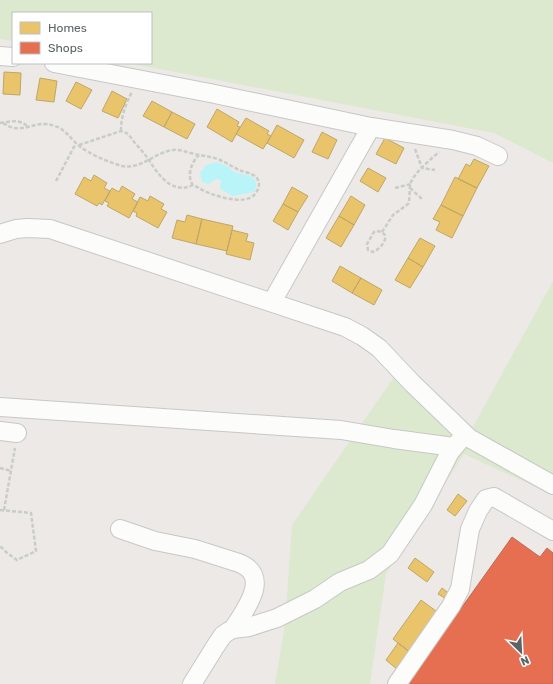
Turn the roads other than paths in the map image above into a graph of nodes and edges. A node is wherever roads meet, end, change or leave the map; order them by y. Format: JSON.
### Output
{"nodes":[{"id":1,"x":0,"y":56,"type":"edge"},
{"id":2,"x":12,"y":57,"type":"edge"},
{"id":3,"x":59,"y":64,"type":"edge"},
{"id":4,"x":371,"y":127,"type":"junction"},
{"id":5,"x":498,"y":156,"type":"dead end"},
{"id":6,"x":0,"y":234,"type":"edge"},
{"id":7,"x":272,"y":302,"type":"junction"},
{"id":8,"x":0,"y":407,"type":"edge"},
{"id":9,"x":459,"y":440,"type":"junction"},
{"id":10,"x":553,"y":485,"type":"edge"},
{"id":11,"x":120,"y":529,"type":"dead end"},
{"id":12,"x":553,"y":531,"type":"edge"},
{"id":13,"x":233,"y":629,"type":"junction"},
{"id":14,"x":192,"y":684,"type":"edge"},
{"id":15,"x":397,"y":684,"type":"edge"}],
"edges":[{"from":1,"to":2,"type":"street"},
{"from":3,"to":4,"type":"street"},
{"from":4,"to":5,"type":"street"},
{"from":4,"to":7,"type":"street"},
{"from":6,"to":7,"type":"street"},
{"from":7,"to":9,"type":"street"},
{"from":8,"to":9,"type":"street"},
{"from":9,"to":10,"type":"street"},
{"from":9,"to":13,"type":"street"},
{"from":11,"to":13,"type":"street"},
{"from":12,"to":15,"type":"street"},
{"from":13,"to":14,"type":"street"}]}
